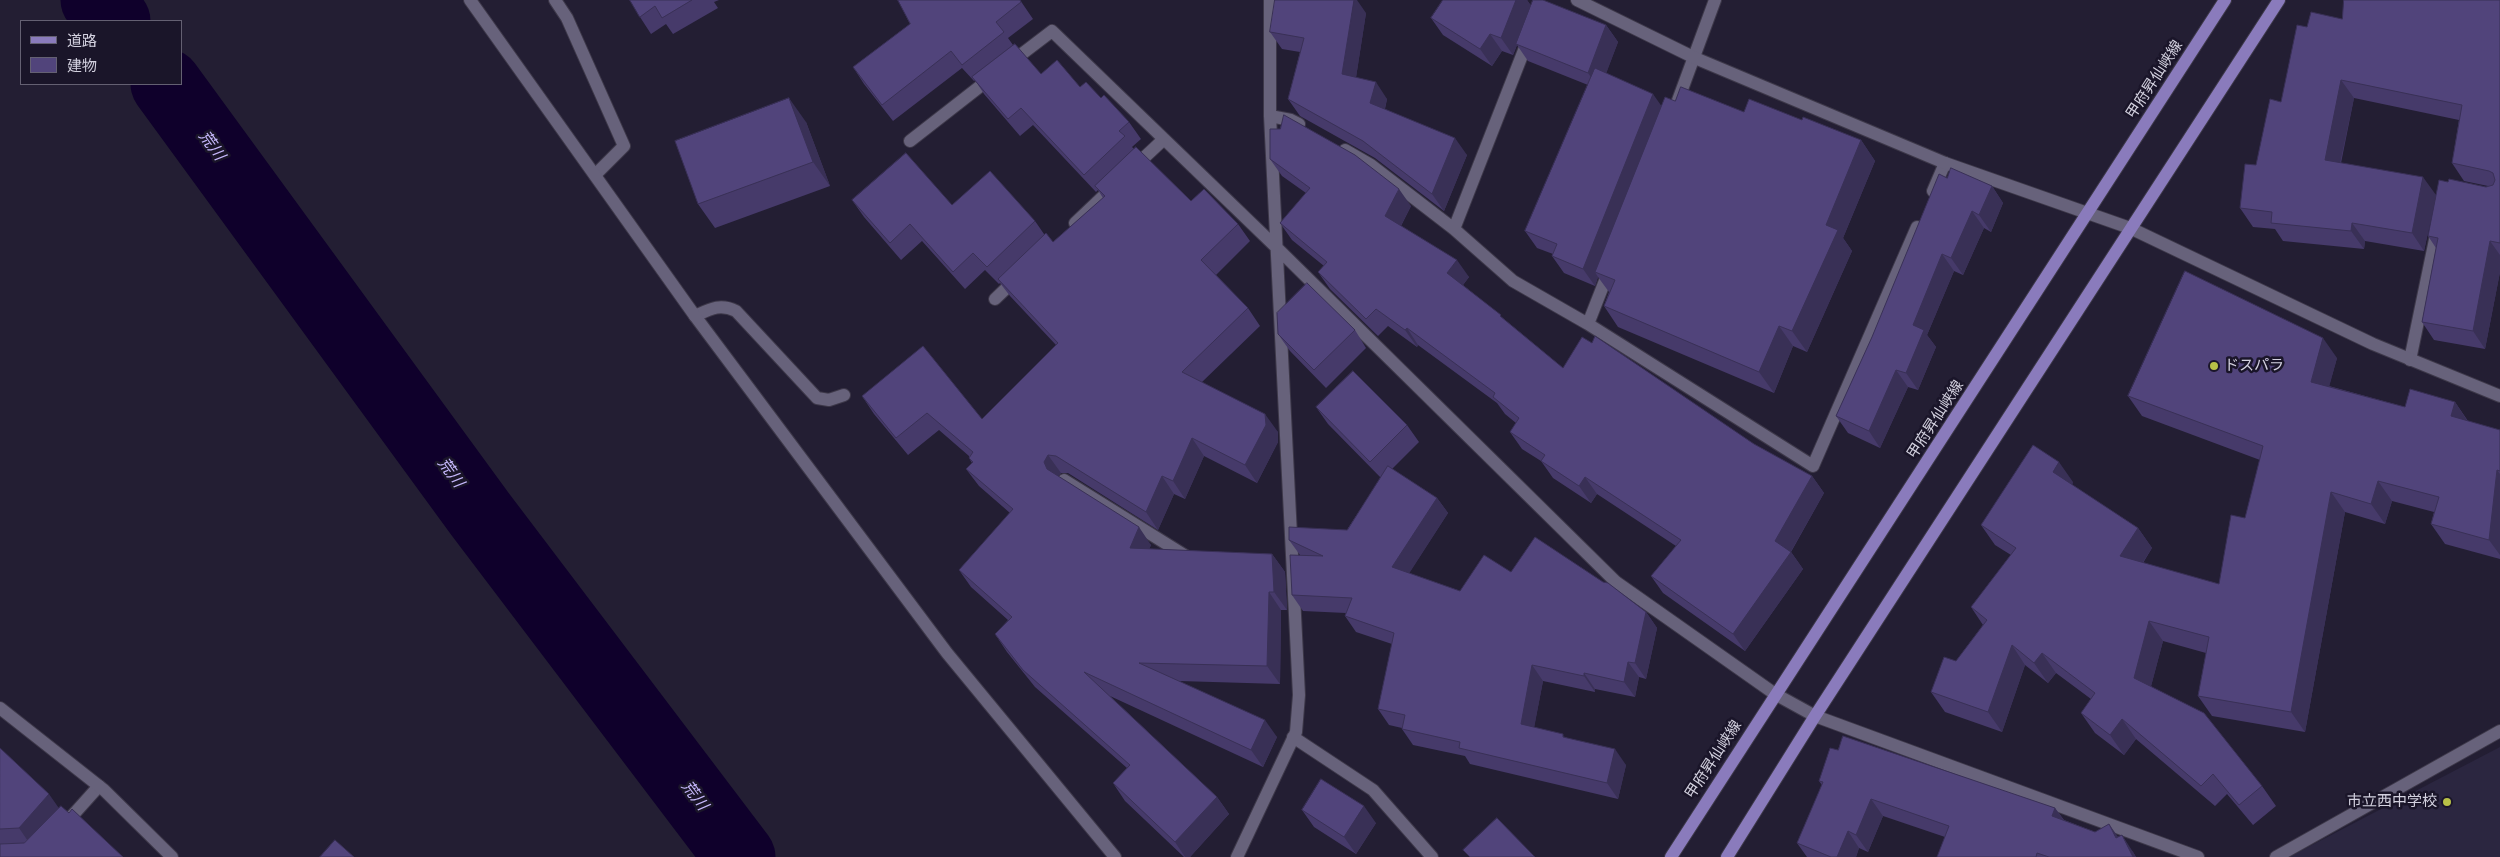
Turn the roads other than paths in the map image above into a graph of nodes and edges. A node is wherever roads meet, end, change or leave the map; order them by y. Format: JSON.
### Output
{"nodes":[{"id":1,"x":470,"y":0,"type":"edge"},
{"id":2,"x":555,"y":0,"type":"edge"},
{"id":3,"x":1270,"y":0,"type":"edge"},
{"id":4,"x":1577,"y":0,"type":"edge"},
{"id":5,"x":1715,"y":0,"type":"edge"},
{"id":6,"x":2225,"y":0,"type":"edge"},
{"id":7,"x":2279,"y":0,"type":"edge"},
{"id":8,"x":1533,"y":28,"type":"edge"},
{"id":9,"x":1695,"y":58,"type":"junction"},
{"id":10,"x":1673,"y":113,"type":"edge"},
{"id":11,"x":1270,"y":116,"type":"junction"},
{"id":12,"x":1307,"y":129,"type":"edge"},
{"id":13,"x":1164,"y":139,"type":"junction"},
{"id":14,"x":910,"y":141,"type":"dead end"},
{"id":15,"x":1331,"y":142,"type":"edge"},
{"id":16,"x":1945,"y":163,"type":"junction"},
{"id":17,"x":594,"y":175,"type":"junction"},
{"id":18,"x":1930,"y":199,"type":"edge"},
{"id":19,"x":2088,"y":213,"type":"junction"},
{"id":20,"x":2440,"y":215,"type":"edge"},
{"id":21,"x":1922,"y":217,"type":"edge"},
{"id":22,"x":2130,"y":228,"type":"junction"},
{"id":23,"x":1454,"y":229,"type":"junction"},
{"id":24,"x":1066,"y":232,"type":"edge"},
{"id":25,"x":1277,"y":248,"type":"junction"},
{"id":26,"x":1614,"y":260,"type":"edge"},
{"id":27,"x":1024,"y":272,"type":"edge"},
{"id":28,"x":995,"y":298,"type":"dead end"},
{"id":29,"x":695,"y":316,"type":"junction"},
{"id":30,"x":1588,"y":324,"type":"junction"},
{"id":31,"x":2410,"y":360,"type":"junction"},
{"id":32,"x":844,"y":395,"type":"dead end"},
{"id":33,"x":2500,"y":396,"type":"edge"},
{"id":34,"x":1064,"y":480,"type":"edge"},
{"id":35,"x":1207,"y":559,"type":"edge"},
{"id":36,"x":1775,"y":694,"type":"junction"},
{"id":37,"x":0,"y":708,"type":"edge"},
{"id":38,"x":1815,"y":716,"type":"junction"},
{"id":39,"x":2500,"y":732,"type":"edge"},
{"id":40,"x":1293,"y":737,"type":"junction"},
{"id":41,"x":99,"y":786,"type":"junction"},
{"id":42,"x":55,"y":834,"type":"edge"},
{"id":43,"x":172,"y":857,"type":"edge"},
{"id":44,"x":1116,"y":857,"type":"edge"},
{"id":45,"x":1237,"y":857,"type":"edge"},
{"id":46,"x":1432,"y":857,"type":"edge"},
{"id":47,"x":1671,"y":857,"type":"edge"},
{"id":48,"x":1727,"y":857,"type":"edge"},
{"id":49,"x":2198,"y":857,"type":"edge"},
{"id":50,"x":2276,"y":857,"type":"edge"}],
"edges":[{"from":1,"to":17,"type":"street"},
{"from":2,"to":17,"type":"street"},
{"from":3,"to":11,"type":"street"},
{"from":4,"to":9,"type":"street"},
{"from":5,"to":9,"type":"street"},
{"from":6,"to":19,"type":"main road","name":"甲府昇仙峡線"},
{"from":7,"to":22,"type":"main road"},
{"from":8,"to":23,"type":"street"},
{"from":9,"to":10,"type":"street"},
{"from":9,"to":16,"type":"street"},
{"from":11,"to":12,"type":"street"},
{"from":11,"to":25,"type":"street"},
{"from":13,"to":14,"type":"street"},
{"from":13,"to":24,"type":"street"},
{"from":13,"to":25,"type":"street"},
{"from":15,"to":23,"type":"street"},
{"from":16,"to":18,"type":"street"},
{"from":16,"to":19,"type":"street"},
{"from":17,"to":29,"type":"street"},
{"from":19,"to":22,"type":"street"},
{"from":19,"to":36,"type":"main road","name":"甲府昇仙峡線"},
{"from":20,"to":31,"type":"street"},
{"from":21,"to":30,"type":"street"},
{"from":22,"to":31,"type":"street"},
{"from":22,"to":38,"type":"main road"},
{"from":23,"to":30,"type":"street"},
{"from":25,"to":36,"type":"street"},
{"from":25,"to":40,"type":"street"},
{"from":26,"to":30,"type":"street"},
{"from":27,"to":28,"type":"street"},
{"from":29,"to":32,"type":"street"},
{"from":29,"to":44,"type":"street"},
{"from":31,"to":33,"type":"street"},
{"from":34,"to":35,"type":"street"},
{"from":36,"to":38,"type":"street"},
{"from":36,"to":47,"type":"main road","name":"甲府昇仙峡線"},
{"from":37,"to":41,"type":"street"},
{"from":38,"to":48,"type":"main road"},
{"from":38,"to":49,"type":"street"},
{"from":39,"to":50,"type":"street"},
{"from":40,"to":45,"type":"street"},
{"from":40,"to":46,"type":"street"},
{"from":41,"to":42,"type":"street"},
{"from":41,"to":43,"type":"street"}]}
